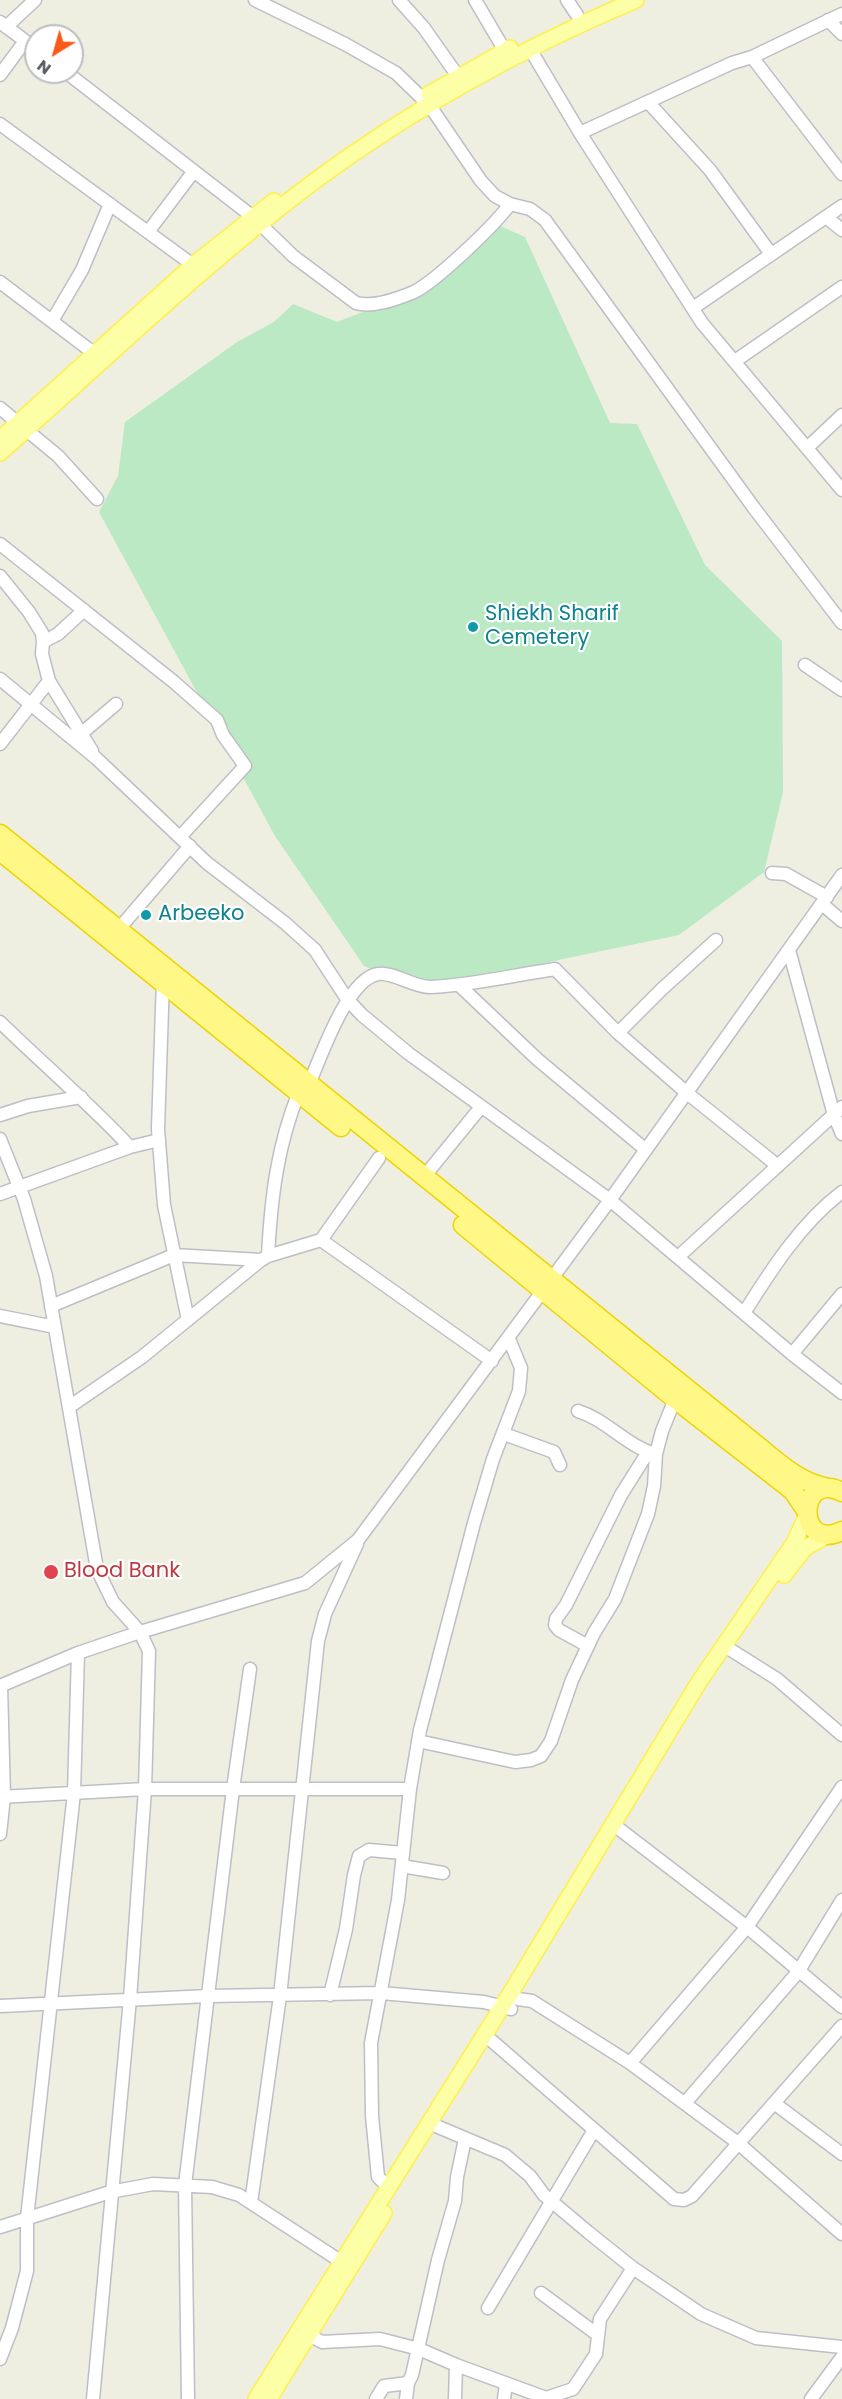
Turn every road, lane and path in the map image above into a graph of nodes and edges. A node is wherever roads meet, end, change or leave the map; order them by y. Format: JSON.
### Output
{"nodes":[{"id":1,"x":35,"y":0,"type":"edge"},
{"id":2,"x":255,"y":0,"type":"edge"},
{"id":3,"x":399,"y":0,"type":"edge"},
{"id":4,"x":475,"y":0,"type":"edge"},
{"id":5,"x":567,"y":0,"type":"edge"},
{"id":6,"x":610,"y":0,"type":"edge"},
{"id":7,"x":636,"y":0,"type":"edge"},
{"id":8,"x":842,"y":14,"type":"edge"},
{"id":9,"x":578,"y":15,"type":"junction"},
{"id":10,"x":828,"y":20,"type":"junction"},
{"id":11,"x":3,"y":24,"type":"edge"},
{"id":12,"x":842,"y":34,"type":"edge"},
{"id":13,"x":24,"y":40,"type":"edge"},
{"id":14,"x":24,"y":42,"type":"edge"},
{"id":15,"x":530,"y":50,"type":"junction"},
{"id":16,"x":505,"y":51,"type":"junction"},
{"id":17,"x":752,"y":57,"type":"junction"},
{"id":18,"x":0,"y":75,"type":"edge"},
{"id":19,"x":462,"y":81,"type":"junction"},
{"id":20,"x":82,"y":84,"type":"edge"},
{"id":21,"x":426,"y":102,"type":"junction"},
{"id":22,"x":648,"y":102,"type":"junction"},
{"id":23,"x":0,"y":124,"type":"edge"},
{"id":24,"x":580,"y":133,"type":"junction"},
{"id":25,"x":194,"y":171,"type":"junction"},
{"id":26,"x":842,"y":174,"type":"edge"},
{"id":27,"x":110,"y":204,"type":"junction"},
{"id":28,"x":510,"y":204,"type":"junction"},
{"id":29,"x":842,"y":206,"type":"edge"},
{"id":30,"x":826,"y":217,"type":"junction"},
{"id":31,"x":257,"y":221,"type":"junction"},
{"id":32,"x":842,"y":230,"type":"edge"},
{"id":33,"x":148,"y":232,"type":"junction"},
{"id":34,"x":771,"y":254,"type":"junction"},
{"id":35,"x":193,"y":265,"type":"junction"},
{"id":36,"x":0,"y":282,"type":"edge"},
{"id":37,"x":842,"y":286,"type":"edge"},
{"id":38,"x":693,"y":308,"type":"junction"},
{"id":39,"x":52,"y":321,"type":"junction"},
{"id":40,"x":95,"y":354,"type":"junction"},
{"id":41,"x":735,"y":361,"type":"junction"},
{"id":42,"x":0,"y":408,"type":"edge"},
{"id":43,"x":842,"y":415,"type":"edge"},
{"id":44,"x":23,"y":426,"type":"junction"},
{"id":45,"x":0,"y":439,"type":"edge"},
{"id":46,"x":807,"y":448,"type":"junction"},
{"id":47,"x":0,"y":453,"type":"edge"},
{"id":48,"x":842,"y":490,"type":"edge"},
{"id":49,"x":97,"y":499,"type":"dead end"},
{"id":50,"x":0,"y":544,"type":"edge"},
{"id":51,"x":0,"y":576,"type":"edge"},
{"id":52,"x":84,"y":610,"type":"junction"},
{"id":53,"x":842,"y":623,"type":"edge"},
{"id":54,"x":43,"y":642,"type":"junction"},
{"id":55,"x":805,"y":665,"type":"dead end"},
{"id":56,"x":0,"y":679,"type":"edge"},
{"id":57,"x":49,"y":681,"type":"junction"},
{"id":58,"x":842,"y":690,"type":"edge"},
{"id":59,"x":31,"y":703,"type":"junction"},
{"id":60,"x":116,"y":704,"type":"dead end"},
{"id":61,"x":82,"y":733,"type":"junction"},
{"id":62,"x":0,"y":744,"type":"edge"},
{"id":63,"x":96,"y":758,"type":"junction"},
{"id":64,"x":0,"y":834,"type":"edge"},
{"id":65,"x":180,"y":837,"type":"junction"},
{"id":66,"x":190,"y":846,"type":"junction"},
{"id":67,"x":0,"y":851,"type":"edge"},
{"id":68,"x":772,"y":873,"type":"dead end"},
{"id":69,"x":842,"y":875,"type":"edge"},
{"id":70,"x":824,"y":900,"type":"junction"},
{"id":71,"x":842,"y":921,"type":"edge"},
{"id":72,"x":118,"y":930,"type":"junction"},
{"id":73,"x":716,"y":940,"type":"dead end"},
{"id":74,"x":789,"y":950,"type":"junction"},
{"id":75,"x":164,"y":975,"type":"junction"},
{"id":76,"x":459,"y":985,"type":"junction"},
{"id":77,"x":347,"y":999,"type":"junction"},
{"id":78,"x":0,"y":1022,"type":"edge"},
{"id":79,"x":618,"y":1033,"type":"junction"},
{"id":80,"x":304,"y":1088,"type":"junction"},
{"id":81,"x":687,"y":1093,"type":"junction"},
{"id":82,"x":81,"y":1097,"type":"junction"},
{"id":83,"x":481,"y":1107,"type":"junction"},
{"id":84,"x":838,"y":1111,"type":"edge"},
{"id":85,"x":0,"y":1115,"type":"edge"},
{"id":86,"x":842,"y":1134,"type":"edge"},
{"id":87,"x":0,"y":1139,"type":"edge"},
{"id":88,"x":159,"y":1140,"type":"junction"},
{"id":89,"x":130,"y":1147,"type":"junction"},
{"id":90,"x":646,"y":1150,"type":"junction"},
{"id":91,"x":379,"y":1158,"type":"junction"},
{"id":92,"x":778,"y":1166,"type":"junction"},
{"id":93,"x":423,"y":1178,"type":"junction"},
{"id":94,"x":19,"y":1186,"type":"junction"},
{"id":95,"x":842,"y":1192,"type":"edge"},
{"id":96,"x":0,"y":1194,"type":"edge"},
{"id":97,"x":610,"y":1200,"type":"junction"},
{"id":98,"x":321,"y":1240,"type":"junction"},
{"id":99,"x":174,"y":1256,"type":"junction"},
{"id":100,"x":678,"y":1257,"type":"junction"},
{"id":101,"x":264,"y":1258,"type":"junction"},
{"id":102,"x":547,"y":1284,"type":"junction"},
{"id":103,"x":842,"y":1294,"type":"edge"},
{"id":104,"x":51,"y":1306,"type":"junction"},
{"id":105,"x":744,"y":1313,"type":"junction"},
{"id":106,"x":0,"y":1316,"type":"edge"},
{"id":107,"x":188,"y":1320,"type":"junction"},
{"id":108,"x":55,"y":1327,"type":"junction"},
{"id":109,"x":509,"y":1339,"type":"junction"},
{"id":110,"x":792,"y":1354,"type":"junction"},
{"id":111,"x":492,"y":1361,"type":"junction"},
{"id":112,"x":842,"y":1393,"type":"edge"},
{"id":113,"x":675,"y":1399,"type":"junction"},
{"id":114,"x":69,"y":1407,"type":"junction"},
{"id":115,"x":578,"y":1411,"type":"dead end"},
{"id":116,"x":504,"y":1434,"type":"junction"},
{"id":117,"x":652,"y":1453,"type":"junction"},
{"id":118,"x":560,"y":1465,"type":"dead end"},
{"id":119,"x":837,"y":1489,"type":"edge"},
{"id":120,"x":807,"y":1513,"type":"junction"},
{"id":121,"x":837,"y":1534,"type":"edge"},
{"id":122,"x":358,"y":1540,"type":"junction"},
{"id":123,"x":140,"y":1632,"type":"junction"},
{"id":124,"x":588,"y":1646,"type":"junction"},
{"id":125,"x":727,"y":1647,"type":"junction"},
{"id":126,"x":78,"y":1653,"type":"junction"},
{"id":127,"x":250,"y":1669,"type":"dead end"},
{"id":128,"x":0,"y":1686,"type":"edge"},
{"id":129,"x":842,"y":1735,"type":"edge"},
{"id":130,"x":418,"y":1741,"type":"junction"},
{"id":131,"x":842,"y":1787,"type":"edge"},
{"id":132,"x":145,"y":1789,"type":"junction"},
{"id":133,"x":233,"y":1789,"type":"junction"},
{"id":134,"x":300,"y":1789,"type":"junction"},
{"id":135,"x":410,"y":1789,"type":"junction"},
{"id":136,"x":74,"y":1793,"type":"junction"},
{"id":137,"x":2,"y":1797,"type":"edge"},
{"id":138,"x":617,"y":1827,"type":"junction"},
{"id":139,"x":0,"y":1834,"type":"edge"},
{"id":140,"x":403,"y":1853,"type":"junction"},
{"id":141,"x":402,"y":1866,"type":"junction"},
{"id":142,"x":443,"y":1873,"type":"dead end"},
{"id":143,"x":842,"y":1900,"type":"edge"},
{"id":144,"x":747,"y":1927,"type":"junction"},
{"id":145,"x":798,"y":1972,"type":"junction"},
{"id":146,"x":381,"y":1993,"type":"junction"},
{"id":147,"x":330,"y":1995,"type":"junction"},
{"id":148,"x":208,"y":1996,"type":"junction"},
{"id":149,"x":280,"y":1996,"type":"junction"},
{"id":150,"x":130,"y":1999,"type":"junction"},
{"id":151,"x":510,"y":2002,"type":"junction"},
{"id":152,"x":52,"y":2005,"type":"junction"},
{"id":153,"x":0,"y":2006,"type":"edge"},
{"id":154,"x":842,"y":2007,"type":"edge"},
{"id":155,"x":842,"y":2026,"type":"edge"},
{"id":156,"x":492,"y":2041,"type":"junction"},
{"id":157,"x":630,"y":2063,"type":"junction"},
{"id":158,"x":685,"y":2103,"type":"junction"},
{"id":159,"x":774,"y":2103,"type":"junction"},
{"id":160,"x":436,"y":2126,"type":"junction"},
{"id":161,"x":594,"y":2130,"type":"junction"},
{"id":162,"x":465,"y":2139,"type":"junction"},
{"id":163,"x":738,"y":2143,"type":"junction"},
{"id":164,"x":842,"y":2154,"type":"edge"},
{"id":165,"x":185,"y":2186,"type":"junction"},
{"id":166,"x":388,"y":2187,"type":"junction"},
{"id":167,"x":110,"y":2192,"type":"junction"},
{"id":168,"x":553,"y":2202,"type":"junction"},
{"id":169,"x":251,"y":2203,"type":"junction"},
{"id":170,"x":27,"y":2218,"type":"junction"},
{"id":171,"x":0,"y":2226,"type":"edge"},
{"id":172,"x":842,"y":2234,"type":"edge"},
{"id":173,"x":346,"y":2265,"type":"junction"},
{"id":174,"x":633,"y":2268,"type":"junction"},
{"id":175,"x":542,"y":2293,"type":"dead end"},
{"id":176,"x":488,"y":2308,"type":"dead end"},
{"id":177,"x":6,"y":2329,"type":"edge"},
{"id":178,"x":309,"y":2335,"type":"junction"},
{"id":179,"x":598,"y":2335,"type":"junction"},
{"id":180,"x":842,"y":2346,"type":"edge"},
{"id":181,"x":419,"y":2349,"type":"junction"},
{"id":182,"x":842,"y":2357,"type":"edge"},
{"id":183,"x":0,"y":2359,"type":"edge"},
{"id":184,"x":456,"y":2365,"type":"junction"},
{"id":185,"x":408,"y":2383,"type":"junction"},
{"id":186,"x":506,"y":2383,"type":"junction"},
{"id":187,"x":93,"y":2399,"type":"edge"},
{"id":188,"x":188,"y":2399,"type":"edge"},
{"id":189,"x":256,"y":2399,"type":"edge"},
{"id":190,"x":269,"y":2399,"type":"edge"},
{"id":191,"x":376,"y":2399,"type":"edge"},
{"id":192,"x":406,"y":2399,"type":"edge"},
{"id":193,"x":455,"y":2399,"type":"edge"},
{"id":194,"x":504,"y":2399,"type":"edge"},
{"id":195,"x":547,"y":2399,"type":"edge"},
{"id":196,"x":811,"y":2399,"type":"edge"}],
"edges":[{"from":1,"to":11,"type":"street"},
{"from":2,"to":21,"type":"street"},
{"from":3,"to":19,"type":"street"},
{"from":4,"to":16,"type":"street"},
{"from":5,"to":9,"type":"street"},
{"from":6,"to":9,"type":"main road"},
{"from":7,"to":15,"type":"main road"},
{"from":8,"to":10,"type":"street"},
{"from":9,"to":16,"type":"main road"},
{"from":10,"to":12,"type":"street"},
{"from":10,"to":17,"type":"street"},
{"from":11,"to":13,"type":"street"},
{"from":14,"to":18,"type":"street"},
{"from":15,"to":19,"type":"main road"},
{"from":15,"to":24,"type":"street"},
{"from":16,"to":19,"type":"main road"},
{"from":17,"to":22,"type":"street"},
{"from":17,"to":26,"type":"street"},
{"from":19,"to":21,"type":"main road"},
{"from":20,"to":25,"type":"street"},
{"from":21,"to":28,"type":"street"},
{"from":21,"to":31,"type":"main road"},
{"from":22,"to":24,"type":"street"},
{"from":22,"to":34,"type":"street"},
{"from":23,"to":27,"type":"street"},
{"from":24,"to":38,"type":"street"},
{"from":25,"to":31,"type":"street"},
{"from":25,"to":33,"type":"street"},
{"from":27,"to":33,"type":"street"},
{"from":27,"to":39,"type":"street"},
{"from":28,"to":31,"type":"street"},
{"from":28,"to":53,"type":"street"},
{"from":29,"to":30,"type":"street"},
{"from":30,"to":32,"type":"street"},
{"from":30,"to":34,"type":"street"},
{"from":31,"to":35,"type":"main road"},
{"from":31,"to":44,"type":"main road"},
{"from":33,"to":35,"type":"street"},
{"from":34,"to":38,"type":"street"},
{"from":35,"to":40,"type":"main road"},
{"from":36,"to":39,"type":"street"},
{"from":37,"to":41,"type":"street"},
{"from":38,"to":41,"type":"street"},
{"from":39,"to":40,"type":"street"},
{"from":40,"to":44,"type":"main road"},
{"from":41,"to":46,"type":"street"},
{"from":42,"to":44,"type":"street"},
{"from":43,"to":46,"type":"street"},
{"from":44,"to":45,"type":"main road"},
{"from":44,"to":47,"type":"main road"},
{"from":44,"to":49,"type":"street"},
{"from":46,"to":48,"type":"street"},
{"from":50,"to":52,"type":"street"},
{"from":51,"to":54,"type":"street"},
{"from":52,"to":54,"type":"street"},
{"from":52,"to":65,"type":"street"},
{"from":54,"to":57,"type":"street"},
{"from":55,"to":58,"type":"street"},
{"from":56,"to":59,"type":"street"},
{"from":57,"to":59,"type":"street"},
{"from":57,"to":61,"type":"street"},
{"from":59,"to":62,"type":"street"},
{"from":59,"to":63,"type":"street"},
{"from":60,"to":61,"type":"street"},
{"from":61,"to":63,"type":"street"},
{"from":63,"to":65,"type":"street"},
{"from":64,"to":72,"type":"highway"},
{"from":65,"to":66,"type":"street"},
{"from":66,"to":72,"type":"street"},
{"from":66,"to":77,"type":"street"},
{"from":67,"to":75,"type":"highway"},
{"from":68,"to":70,"type":"street"},
{"from":69,"to":70,"type":"street"},
{"from":70,"to":71,"type":"street"},
{"from":70,"to":74,"type":"street"},
{"from":72,"to":75,"type":"highway"},
{"from":73,"to":79,"type":"street"},
{"from":74,"to":81,"type":"street"},
{"from":74,"to":84,"type":"street"},
{"from":75,"to":80,"type":"highway"},
{"from":75,"to":88,"type":"street"},
{"from":76,"to":77,"type":"street"},
{"from":76,"to":79,"type":"street"},
{"from":76,"to":90,"type":"street"},
{"from":77,"to":80,"type":"street"},
{"from":77,"to":83,"type":"street"},
{"from":78,"to":82,"type":"street"},
{"from":79,"to":81,"type":"street"},
{"from":80,"to":91,"type":"highway"},
{"from":80,"to":93,"type":"highway"},
{"from":80,"to":101,"type":"street"},
{"from":81,"to":90,"type":"street"},
{"from":81,"to":92,"type":"street"},
{"from":82,"to":85,"type":"street"},
{"from":82,"to":89,"type":"street"},
{"from":83,"to":93,"type":"street"},
{"from":83,"to":97,"type":"street"},
{"from":84,"to":86,"type":"street"},
{"from":84,"to":92,"type":"street"},
{"from":87,"to":94,"type":"street"},
{"from":88,"to":89,"type":"street"},
{"from":88,"to":99,"type":"street"},
{"from":89,"to":94,"type":"street"},
{"from":90,"to":97,"type":"street"},
{"from":91,"to":98,"type":"street"},
{"from":91,"to":102,"type":"highway"},
{"from":92,"to":100,"type":"street"},
{"from":93,"to":102,"type":"highway"},
{"from":94,"to":96,"type":"street"},
{"from":94,"to":104,"type":"street"},
{"from":95,"to":105,"type":"street"},
{"from":97,"to":100,"type":"street"},
{"from":97,"to":102,"type":"street"},
{"from":98,"to":101,"type":"street"},
{"from":98,"to":111,"type":"street"},
{"from":99,"to":101,"type":"street"},
{"from":99,"to":104,"type":"street"},
{"from":99,"to":107,"type":"street"},
{"from":100,"to":105,"type":"street"},
{"from":101,"to":107,"type":"street"},
{"from":102,"to":109,"type":"street"},
{"from":102,"to":113,"type":"highway"},
{"from":102,"to":119,"type":"highway"},
{"from":103,"to":110,"type":"street"},
{"from":104,"to":108,"type":"street"},
{"from":105,"to":110,"type":"street"},
{"from":106,"to":108,"type":"street"},
{"from":107,"to":114,"type":"street"},
{"from":108,"to":114,"type":"street"},
{"from":109,"to":111,"type":"street"},
{"from":109,"to":116,"type":"street"},
{"from":110,"to":112,"type":"street"},
{"from":111,"to":122,"type":"street"},
{"from":113,"to":117,"type":"street"},
{"from":113,"to":120,"type":"highway"},
{"from":114,"to":123,"type":"street"},
{"from":115,"to":117,"type":"street"},
{"from":116,"to":118,"type":"street"},
{"from":116,"to":130,"type":"street"},
{"from":117,"to":124,"type":"street"},
{"from":117,"to":124,"type":"street"},
{"from":119,"to":120,"type":"highway"},
{"from":120,"to":121,"type":"highway"},
{"from":120,"to":125,"type":"main road"},
{"from":121,"to":125,"type":"main road"},
{"from":122,"to":123,"type":"street"},
{"from":122,"to":134,"type":"street"},
{"from":123,"to":126,"type":"street"},
{"from":123,"to":132,"type":"street"},
{"from":124,"to":130,"type":"street"},
{"from":125,"to":129,"type":"street"},
{"from":125,"to":138,"type":"main road"},
{"from":126,"to":128,"type":"street"},
{"from":126,"to":136,"type":"street"},
{"from":127,"to":133,"type":"street"},
{"from":128,"to":137,"type":"street"},
{"from":130,"to":135,"type":"street"},
{"from":131,"to":144,"type":"street"},
{"from":132,"to":133,"type":"street"},
{"from":132,"to":136,"type":"street"},
{"from":132,"to":150,"type":"street"},
{"from":133,"to":134,"type":"street"},
{"from":133,"to":148,"type":"street"},
{"from":134,"to":135,"type":"street"},
{"from":134,"to":149,"type":"street"},
{"from":135,"to":140,"type":"street"},
{"from":136,"to":137,"type":"street"},
{"from":136,"to":152,"type":"street"},
{"from":137,"to":139,"type":"street"},
{"from":138,"to":144,"type":"street"},
{"from":138,"to":151,"type":"main road"},
{"from":140,"to":141,"type":"street"},
{"from":140,"to":147,"type":"street"},
{"from":141,"to":142,"type":"street"},
{"from":141,"to":146,"type":"street"},
{"from":143,"to":145,"type":"street"},
{"from":144,"to":145,"type":"street"},
{"from":144,"to":157,"type":"street"},
{"from":145,"to":154,"type":"street"},
{"from":145,"to":158,"type":"street"},
{"from":146,"to":147,"type":"street"},
{"from":146,"to":151,"type":"street"},
{"from":146,"to":166,"type":"street"},
{"from":147,"to":149,"type":"street"},
{"from":148,"to":149,"type":"street"},
{"from":148,"to":150,"type":"street"},
{"from":148,"to":165,"type":"street"},
{"from":149,"to":169,"type":"street"},
{"from":150,"to":152,"type":"street"},
{"from":150,"to":167,"type":"street"},
{"from":151,"to":156,"type":"main road"},
{"from":151,"to":157,"type":"street"},
{"from":151,"to":166,"type":"main road"},
{"from":152,"to":153,"type":"street"},
{"from":152,"to":170,"type":"street"},
{"from":155,"to":159,"type":"street"},
{"from":156,"to":160,"type":"main road"},
{"from":156,"to":161,"type":"street"},
{"from":157,"to":158,"type":"street"},
{"from":158,"to":163,"type":"street"},
{"from":159,"to":163,"type":"street"},
{"from":159,"to":164,"type":"street"},
{"from":160,"to":162,"type":"street"},
{"from":160,"to":173,"type":"main road"},
{"from":161,"to":163,"type":"street"},
{"from":161,"to":168,"type":"street"},
{"from":162,"to":168,"type":"street"},
{"from":162,"to":181,"type":"street"},
{"from":163,"to":172,"type":"street"},
{"from":165,"to":167,"type":"street"},
{"from":165,"to":169,"type":"street"},
{"from":165,"to":188,"type":"street"},
{"from":166,"to":173,"type":"main road"},
{"from":167,"to":170,"type":"street"},
{"from":167,"to":187,"type":"street"},
{"from":168,"to":174,"type":"street"},
{"from":168,"to":176,"type":"street"},
{"from":169,"to":173,"type":"street"},
{"from":170,"to":171,"type":"street"},
{"from":170,"to":177,"type":"street"},
{"from":173,"to":178,"type":"main road"},
{"from":173,"to":189,"type":"main road"},
{"from":174,"to":179,"type":"street"},
{"from":174,"to":180,"type":"street"},
{"from":175,"to":179,"type":"street"},
{"from":177,"to":183,"type":"street"},
{"from":178,"to":181,"type":"street"},
{"from":178,"to":190,"type":"main road"},
{"from":179,"to":195,"type":"street"},
{"from":181,"to":184,"type":"street"},
{"from":181,"to":185,"type":"street"},
{"from":182,"to":196,"type":"street"},
{"from":184,"to":186,"type":"street"},
{"from":184,"to":193,"type":"street"},
{"from":185,"to":191,"type":"street"},
{"from":185,"to":192,"type":"street"},
{"from":186,"to":194,"type":"street"},
{"from":186,"to":195,"type":"street"}]}
